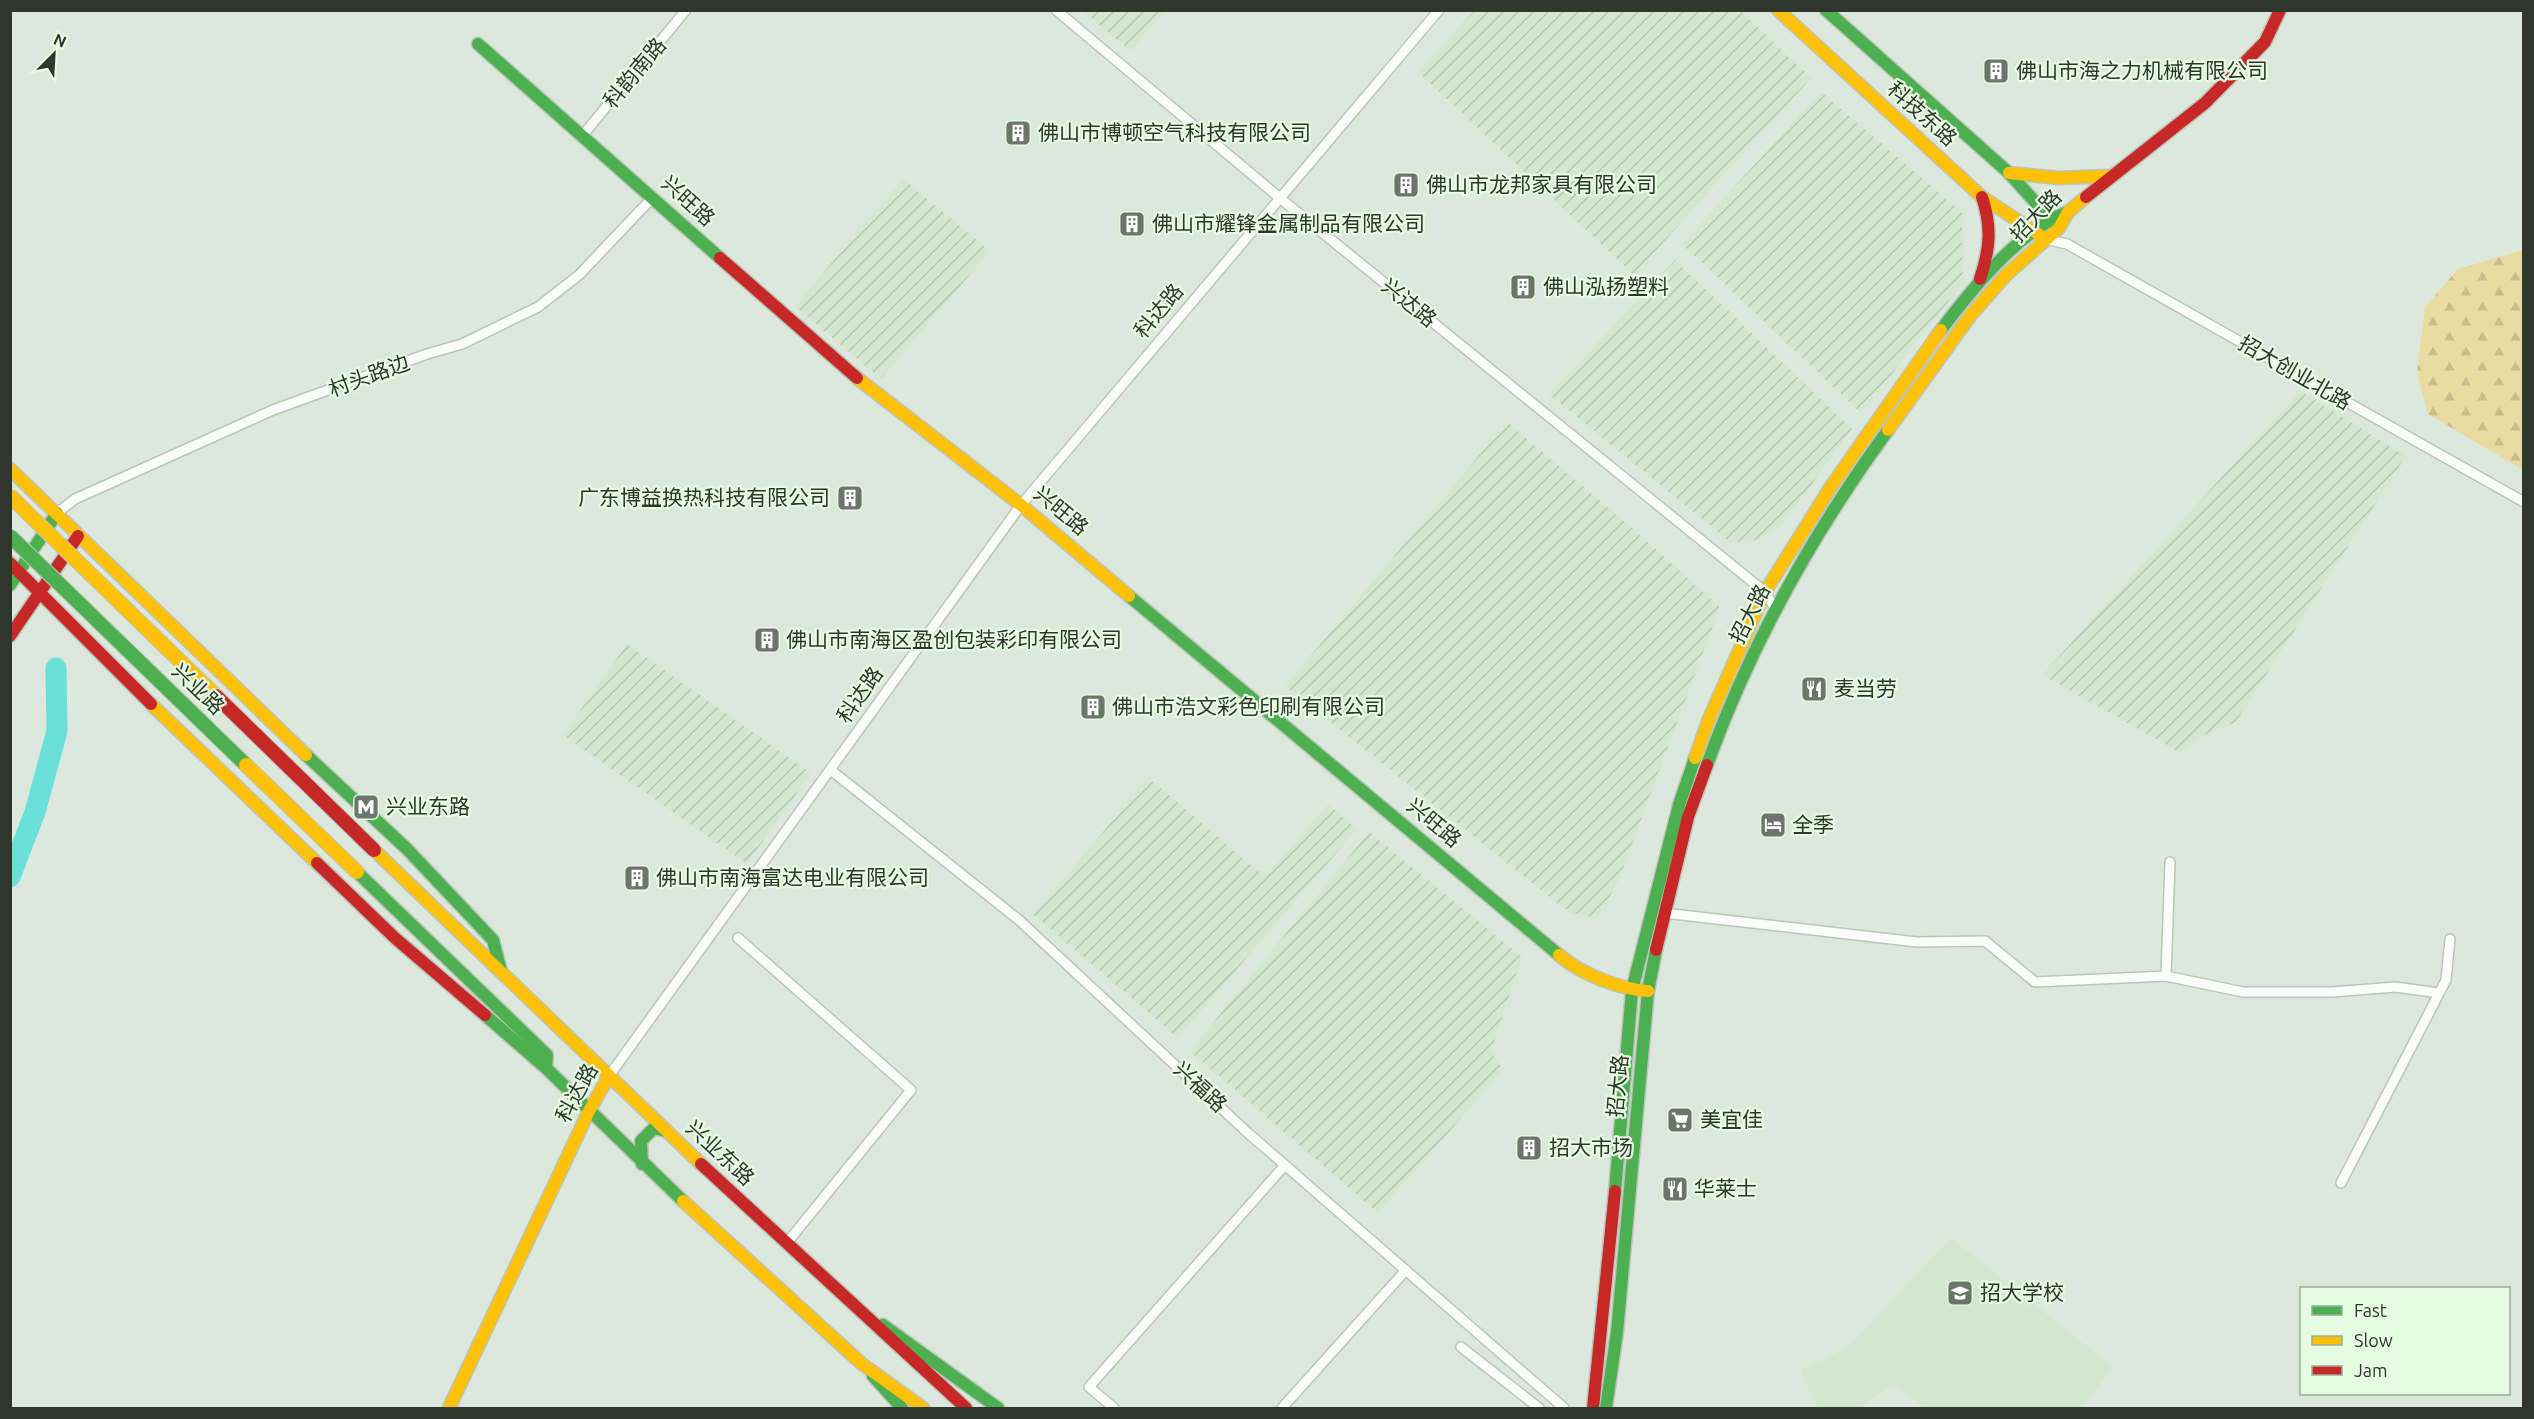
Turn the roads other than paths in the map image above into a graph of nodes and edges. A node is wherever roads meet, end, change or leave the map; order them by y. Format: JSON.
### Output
{"nodes":[{"id":1,"x":686,"y":10,"type":"edge"},
{"id":2,"x":1056,"y":10,"type":"edge"},
{"id":3,"x":1439,"y":10,"type":"edge"},
{"id":4,"x":1778,"y":10,"type":"edge"},
{"id":5,"x":1826,"y":10,"type":"edge"},
{"id":6,"x":2280,"y":10,"type":"edge"},
{"id":7,"x":478,"y":44,"type":"dead end"},
{"id":8,"x":583,"y":135,"type":"junction"},
{"id":9,"x":2009,"y":173,"type":"junction"},
{"id":10,"x":2110,"y":176,"type":"junction"},
{"id":11,"x":653,"y":197,"type":"junction"},
{"id":12,"x":1982,"y":197,"type":"junction"},
{"id":13,"x":1281,"y":200,"type":"junction"},
{"id":14,"x":2054,"y":223,"type":"junction"},
{"id":15,"x":2040,"y":235,"type":"junction"},
{"id":16,"x":2067,"y":244,"type":"junction"},
{"id":17,"x":1979,"y":280,"type":"junction"},
{"id":18,"x":10,"y":469,"type":"edge"},
{"id":19,"x":10,"y":496,"type":"edge"},
{"id":20,"x":2523,"y":502,"type":"edge"},
{"id":21,"x":1022,"y":505,"type":"junction"},
{"id":22,"x":57,"y":513,"type":"junction"},
{"id":23,"x":10,"y":536,"type":"edge"},
{"id":24,"x":78,"y":536,"type":"junction"},
{"id":25,"x":15,"y":567,"type":"edge"},
{"id":26,"x":10,"y":585,"type":"edge"},
{"id":27,"x":40,"y":591,"type":"junction"},
{"id":28,"x":1765,"y":592,"type":"junction"},
{"id":29,"x":1775,"y":608,"type":"junction"},
{"id":30,"x":10,"y":636,"type":"edge"},
{"id":31,"x":832,"y":771,"type":"junction"},
{"id":32,"x":2170,"y":862,"type":"dead end"},
{"id":33,"x":1664,"y":913,"type":"junction"},
{"id":34,"x":738,"y":938,"type":"dead end"},
{"id":35,"x":2450,"y":939,"type":"dead end"},
{"id":36,"x":501,"y":970,"type":"junction"},
{"id":37,"x":2166,"y":976,"type":"junction"},
{"id":38,"x":1632,"y":990,"type":"junction"},
{"id":39,"x":1648,"y":991,"type":"junction"},
{"id":40,"x":2439,"y":993,"type":"junction"},
{"id":41,"x":546,"y":1068,"type":"junction"},
{"id":42,"x":609,"y":1076,"type":"junction"},
{"id":43,"x":589,"y":1111,"type":"junction"},
{"id":44,"x":666,"y":1131,"type":"junction"},
{"id":45,"x":642,"y":1164,"type":"junction"},
{"id":46,"x":1285,"y":1165,"type":"junction"},
{"id":47,"x":2341,"y":1184,"type":"dead end"},
{"id":48,"x":786,"y":1244,"type":"junction"},
{"id":49,"x":1406,"y":1270,"type":"junction"},
{"id":50,"x":847,"y":1301,"type":"junction"},
{"id":51,"x":1461,"y":1347,"type":"dead end"},
{"id":52,"x":862,"y":1364,"type":"junction"},
{"id":53,"x":449,"y":1408,"type":"edge"},
{"id":54,"x":902,"y":1408,"type":"edge"},
{"id":55,"x":923,"y":1408,"type":"edge"},
{"id":56,"x":966,"y":1408,"type":"edge"},
{"id":57,"x":998,"y":1408,"type":"edge"},
{"id":58,"x":1114,"y":1408,"type":"edge"},
{"id":59,"x":1282,"y":1408,"type":"edge"},
{"id":60,"x":1539,"y":1408,"type":"edge"},
{"id":61,"x":1564,"y":1408,"type":"edge"},
{"id":62,"x":1593,"y":1408,"type":"edge"},
{"id":63,"x":1606,"y":1408,"type":"edge"}],
"edges":[{"from":1,"to":8,"type":"street","name":"科韵南路"},
{"from":2,"to":13,"type":"street","name":"兴达路"},
{"from":3,"to":13,"type":"street","name":"科达路"},
{"from":4,"to":12,"type":"main road","name":"科技东路"},
{"from":5,"to":9,"type":"main road"},
{"from":6,"to":10,"type":"main road","name":"招大路"},
{"from":7,"to":8,"type":"main road","name":"兴旺路"},
{"from":8,"to":11,"type":"main road","name":"兴旺路"},
{"from":9,"to":10,"type":"main road"},
{"from":9,"to":14,"type":"main road"},
{"from":10,"to":14,"type":"main road","name":"招大路"},
{"from":11,"to":21,"type":"main road","name":"兴旺路"},
{"from":11,"to":22,"type":"street","name":"村头路边"},
{"from":12,"to":15,"type":"main road","name":"科技东路"},
{"from":12,"to":17,"type":"main road"},
{"from":13,"to":21,"type":"street","name":"科达路"},
{"from":13,"to":28,"type":"street","name":"兴达路"},
{"from":14,"to":15,"type":"main road","name":"招大路"},
{"from":14,"to":16,"type":"street"},
{"from":15,"to":16,"type":"street","name":"招大创业北路"},
{"from":15,"to":17,"type":"main road","name":"招大路"},
{"from":15,"to":29,"type":"main road","name":"招大路"},
{"from":16,"to":20,"type":"street","name":"招大创业北路"},
{"from":17,"to":28,"type":"main road","name":"招大路"},
{"from":18,"to":22,"type":"main road"},
{"from":19,"to":36,"type":"main road","name":"兴业东路","bridge":true},
{"from":21,"to":31,"type":"street","name":"科达路"},
{"from":21,"to":38,"type":"main road","name":"兴旺路"},
{"from":22,"to":24,"type":"main road"},
{"from":22,"to":25,"type":"main road"},
{"from":23,"to":41,"type":"main road","name":"兴业路","bridge":true},
{"from":24,"to":27,"type":"main road"},
{"from":24,"to":36,"type":"main road"},
{"from":25,"to":26,"type":"main road"},
{"from":25,"to":27,"type":"main road"},
{"from":27,"to":30,"type":"main road"},
{"from":27,"to":41,"type":"main road"},
{"from":28,"to":29,"type":"street","name":"兴达路"},
{"from":28,"to":38,"type":"main road","name":"招大路"},
{"from":29,"to":33,"type":"main road","name":"招大路"},
{"from":31,"to":42,"type":"street","name":"科达路"},
{"from":31,"to":46,"type":"street","name":"兴福路"},
{"from":32,"to":37,"type":"street"},
{"from":33,"to":37,"type":"street"},
{"from":33,"to":39,"type":"main road","name":"招大路"},
{"from":34,"to":48,"type":"street"},
{"from":35,"to":40,"type":"street"},
{"from":36,"to":42,"type":"main road","name":"兴业东路"},
{"from":37,"to":40,"type":"street"},
{"from":38,"to":39,"type":"main road","name":"兴旺路"},
{"from":38,"to":62,"type":"main road","name":"招大路"},
{"from":39,"to":63,"type":"main road","name":"招大路"},
{"from":40,"to":47,"type":"street"},
{"from":41,"to":43,"type":"main road"},
{"from":42,"to":43,"type":"main road","name":"科达路"},
{"from":42,"to":44,"type":"main road","name":"兴业东路"},
{"from":43,"to":45,"type":"main road"},
{"from":43,"to":53,"type":"main road","name":"科达路"},
{"from":44,"to":45,"type":"main road"},
{"from":44,"to":48,"type":"main road","name":"兴业东路"},
{"from":45,"to":52,"type":"main road"},
{"from":46,"to":49,"type":"street","name":"兴福路"},
{"from":46,"to":58,"type":"street"},
{"from":48,"to":50,"type":"main road","name":"兴业东路"},
{"from":49,"to":59,"type":"street"},
{"from":49,"to":61,"type":"street","name":"兴福路"},
{"from":50,"to":56,"type":"main road","name":"兴业东路"},
{"from":50,"to":57,"type":"main road"},
{"from":51,"to":60,"type":"street"},
{"from":52,"to":54,"type":"main road"},
{"from":52,"to":55,"type":"main road"}]}
